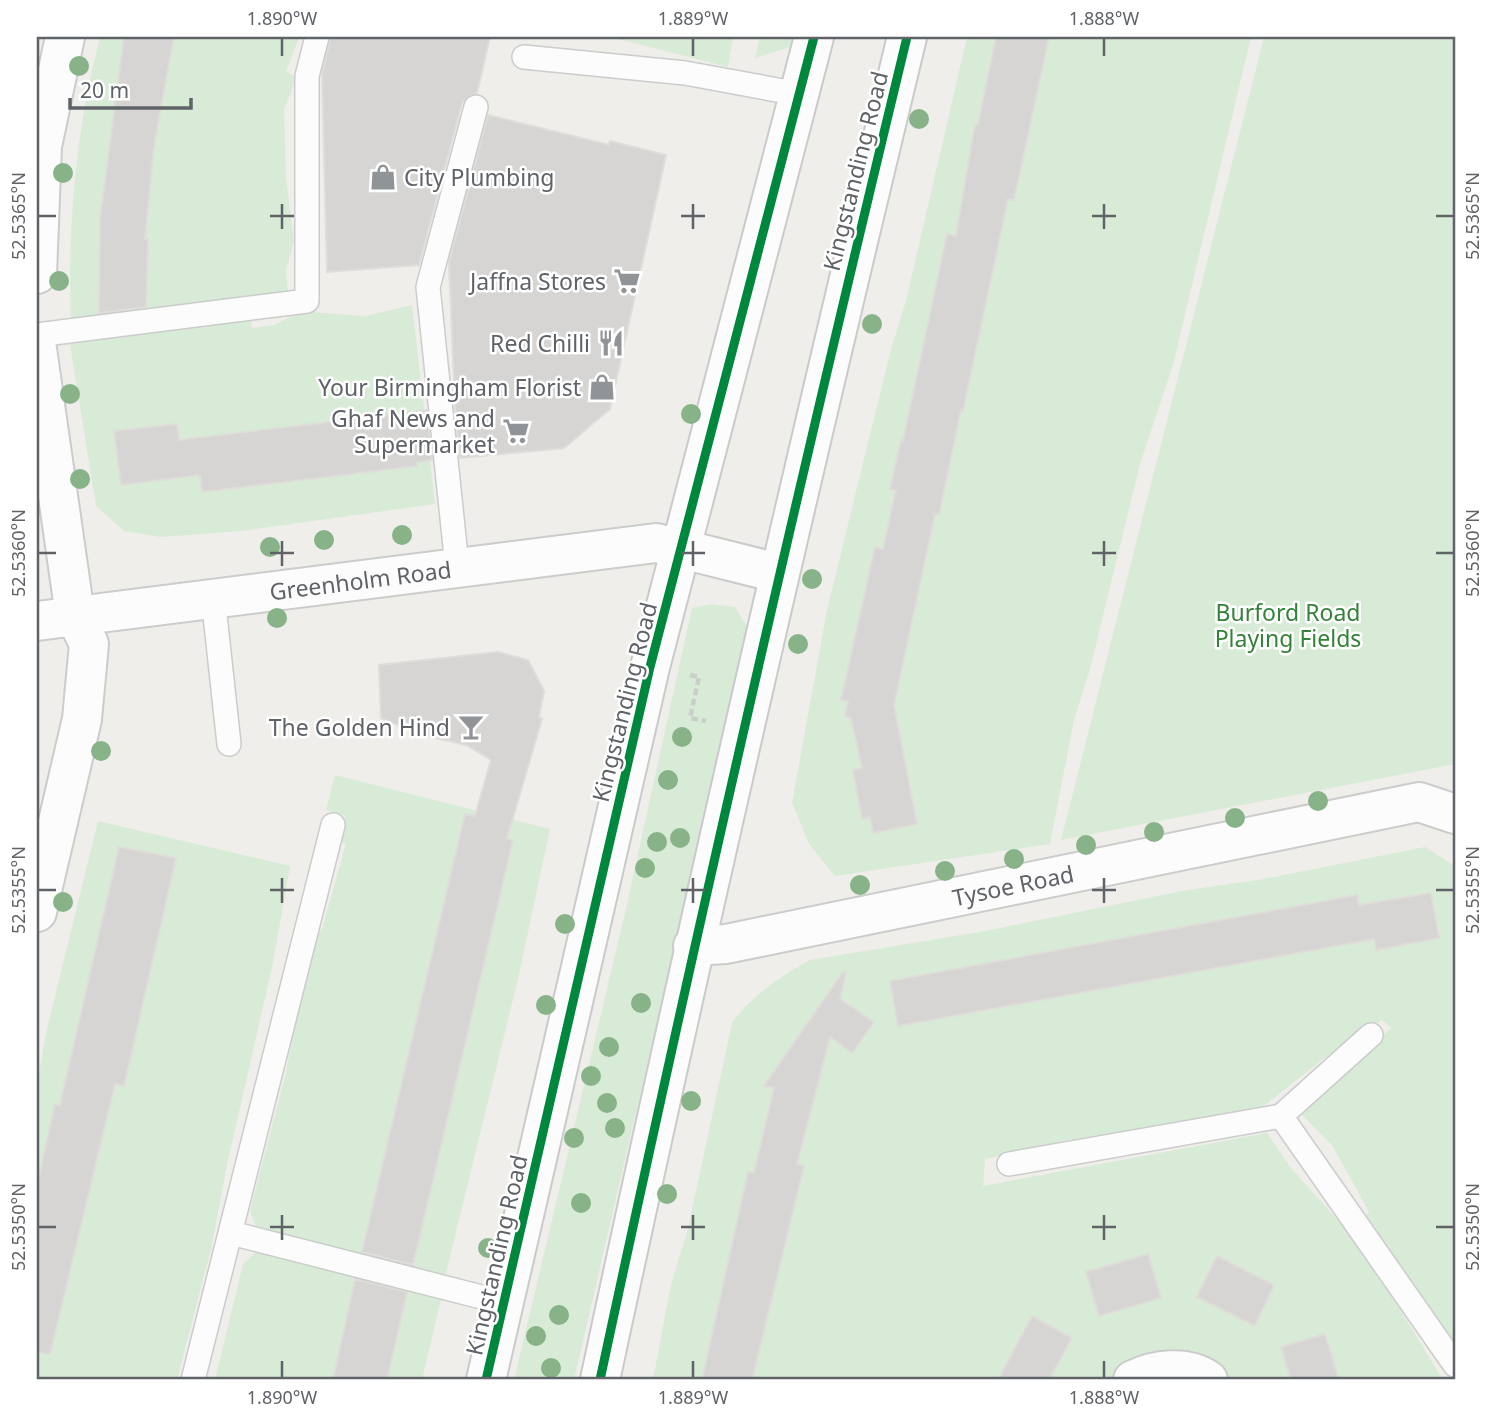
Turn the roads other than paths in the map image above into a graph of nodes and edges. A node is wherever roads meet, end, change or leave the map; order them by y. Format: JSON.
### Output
{"nodes":[{"id":1,"x":65,"y":37,"type":"edge"},
{"id":2,"x":317,"y":37,"type":"edge"},
{"id":3,"x":814,"y":37,"type":"edge"},
{"id":4,"x":907,"y":37,"type":"edge"},
{"id":5,"x":524,"y":57,"type":"dead end"},
{"id":6,"x":799,"y":94,"type":"junction"},
{"id":7,"x":476,"y":107,"type":"dead end"},
{"id":8,"x":37,"y":274,"type":"edge"},
{"id":9,"x":37,"y":335,"type":"edge"},
{"id":10,"x":37,"y":349,"type":"edge"},
{"id":11,"x":682,"y":549,"type":"junction"},
{"id":12,"x":457,"y":566,"type":"junction"},
{"id":13,"x":778,"y":573,"type":"junction"},
{"id":14,"x":213,"y":597,"type":"junction"},
{"id":15,"x":75,"y":615,"type":"junction"},
{"id":16,"x":37,"y":621,"type":"edge"},
{"id":17,"x":229,"y":744,"type":"dead end"},
{"id":18,"x":1455,"y":814,"type":"edge"},
{"id":19,"x":333,"y":825,"type":"dead end"},
{"id":20,"x":37,"y":912,"type":"edge"},
{"id":21,"x":693,"y":946,"type":"junction"},
{"id":22,"x":1371,"y":1035,"type":"dead end"},
{"id":23,"x":1281,"y":1116,"type":"junction"},
{"id":24,"x":1009,"y":1164,"type":"dead end"},
{"id":25,"x":231,"y":1233,"type":"junction"},
{"id":26,"x":505,"y":1303,"type":"junction"},
{"id":27,"x":1455,"y":1365,"type":"edge"},
{"id":28,"x":193,"y":1380,"type":"edge"},
{"id":29,"x":486,"y":1380,"type":"edge"},
{"id":30,"x":600,"y":1380,"type":"edge"},
{"id":31,"x":1133,"y":1380,"type":"edge"},
{"id":32,"x":1208,"y":1380,"type":"edge"}],
"edges":[{"from":1,"to":8,"type":"main road"},
{"from":2,"to":9,"type":"lane"},
{"from":3,"to":6,"type":"main road","name":"Kingstanding Road"},
{"from":4,"to":13,"type":"main road","name":"Kingstanding Road"},
{"from":5,"to":6,"type":"lane"},
{"from":6,"to":11,"type":"main road","name":"Kingstanding Road"},
{"from":7,"to":12,"type":"lane"},
{"from":10,"to":15,"type":"main road"},
{"from":11,"to":12,"type":"main road","name":"Greenholm Road"},
{"from":11,"to":13,"type":"main road","name":"Greenholm Road"},
{"from":11,"to":26,"type":"main road","name":"Kingstanding Road"},
{"from":12,"to":14,"type":"main road","name":"Greenholm Road"},
{"from":13,"to":21,"type":"main road","name":"Kingstanding Road"},
{"from":14,"to":15,"type":"main road","name":"Greenholm Road"},
{"from":14,"to":17,"type":"lane"},
{"from":15,"to":16,"type":"main road","name":"Greenholm Road"},
{"from":15,"to":20,"type":"main road"},
{"from":18,"to":21,"type":"main road","name":"Tysoe Road"},
{"from":19,"to":25,"type":"lane"},
{"from":21,"to":30,"type":"main road","name":"Kingstanding Road"},
{"from":22,"to":23,"type":"lane"},
{"from":23,"to":24,"type":"lane"},
{"from":23,"to":27,"type":"lane"},
{"from":25,"to":26,"type":"lane"},
{"from":25,"to":28,"type":"lane"},
{"from":26,"to":29,"type":"main road","name":"Kingstanding Road"},
{"from":31,"to":32,"type":"main road"}]}
